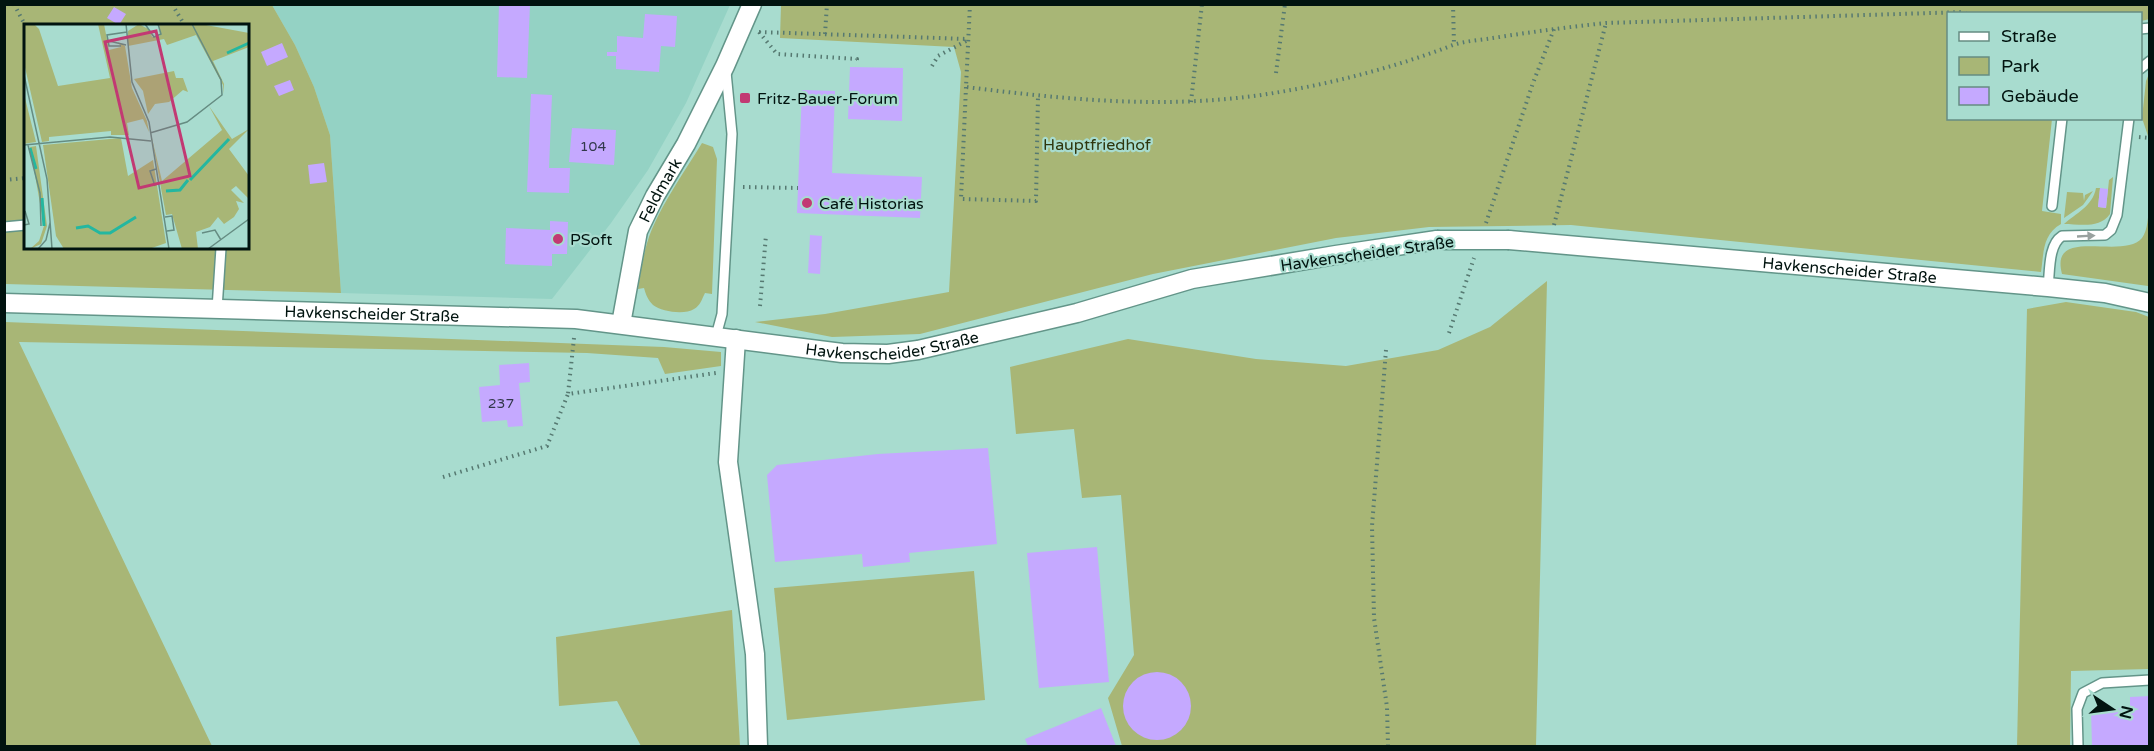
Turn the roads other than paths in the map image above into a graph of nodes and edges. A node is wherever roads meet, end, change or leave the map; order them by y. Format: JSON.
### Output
{"nodes":[{"id":1,"x":750,"y":10,"type":"edge"},
{"id":2,"x":725,"y":66,"type":"junction"},
{"id":3,"x":2062,"y":120,"type":"edge"},
{"id":4,"x":2129,"y":120,"type":"edge"},
{"id":5,"x":2052,"y":206,"type":"dead end"},
{"id":6,"x":24,"y":225,"type":"edge"},
{"id":7,"x":4,"y":227,"type":"edge"},
{"id":8,"x":221,"y":249,"type":"edge"},
{"id":9,"x":2048,"y":287,"type":"junction"},
{"id":10,"x":4,"y":303,"type":"edge"},
{"id":11,"x":2150,"y":303,"type":"edge"},
{"id":12,"x":217,"y":309,"type":"junction"},
{"id":13,"x":621,"y":324,"type":"junction"},
{"id":14,"x":716,"y":336,"type":"junction"},
{"id":15,"x":736,"y":339,"type":"junction"},
{"id":16,"x":2150,"y":680,"type":"edge"},
{"id":17,"x":758,"y":747,"type":"edge"},
{"id":18,"x":2078,"y":747,"type":"edge"}],
"edges":[{"from":1,"to":2,"type":"street","name":"Feldmark"},
{"from":2,"to":13,"type":"street","name":"Feldmark"},
{"from":2,"to":14,"type":"lane"},
{"from":3,"to":5,"type":"lane"},
{"from":9,"to":4,"type":"lane","one_way":true},
{"from":6,"to":7,"type":"lane"},
{"from":8,"to":12,"type":"lane"},
{"from":9,"to":11,"type":"street","name":"Havkenscheider Straße"},
{"from":9,"to":15,"type":"street","name":"Havkenscheider Straße","bridge":true},
{"from":10,"to":12,"type":"street","name":"Havkenscheider Straße"},
{"from":12,"to":13,"type":"street","name":"Havkenscheider Straße"},
{"from":13,"to":14,"type":"street","name":"Havkenscheider Straße"},
{"from":14,"to":15,"type":"street","name":"Havkenscheider Straße"},
{"from":15,"to":17,"type":"street"},
{"from":16,"to":18,"type":"lane"}]}
